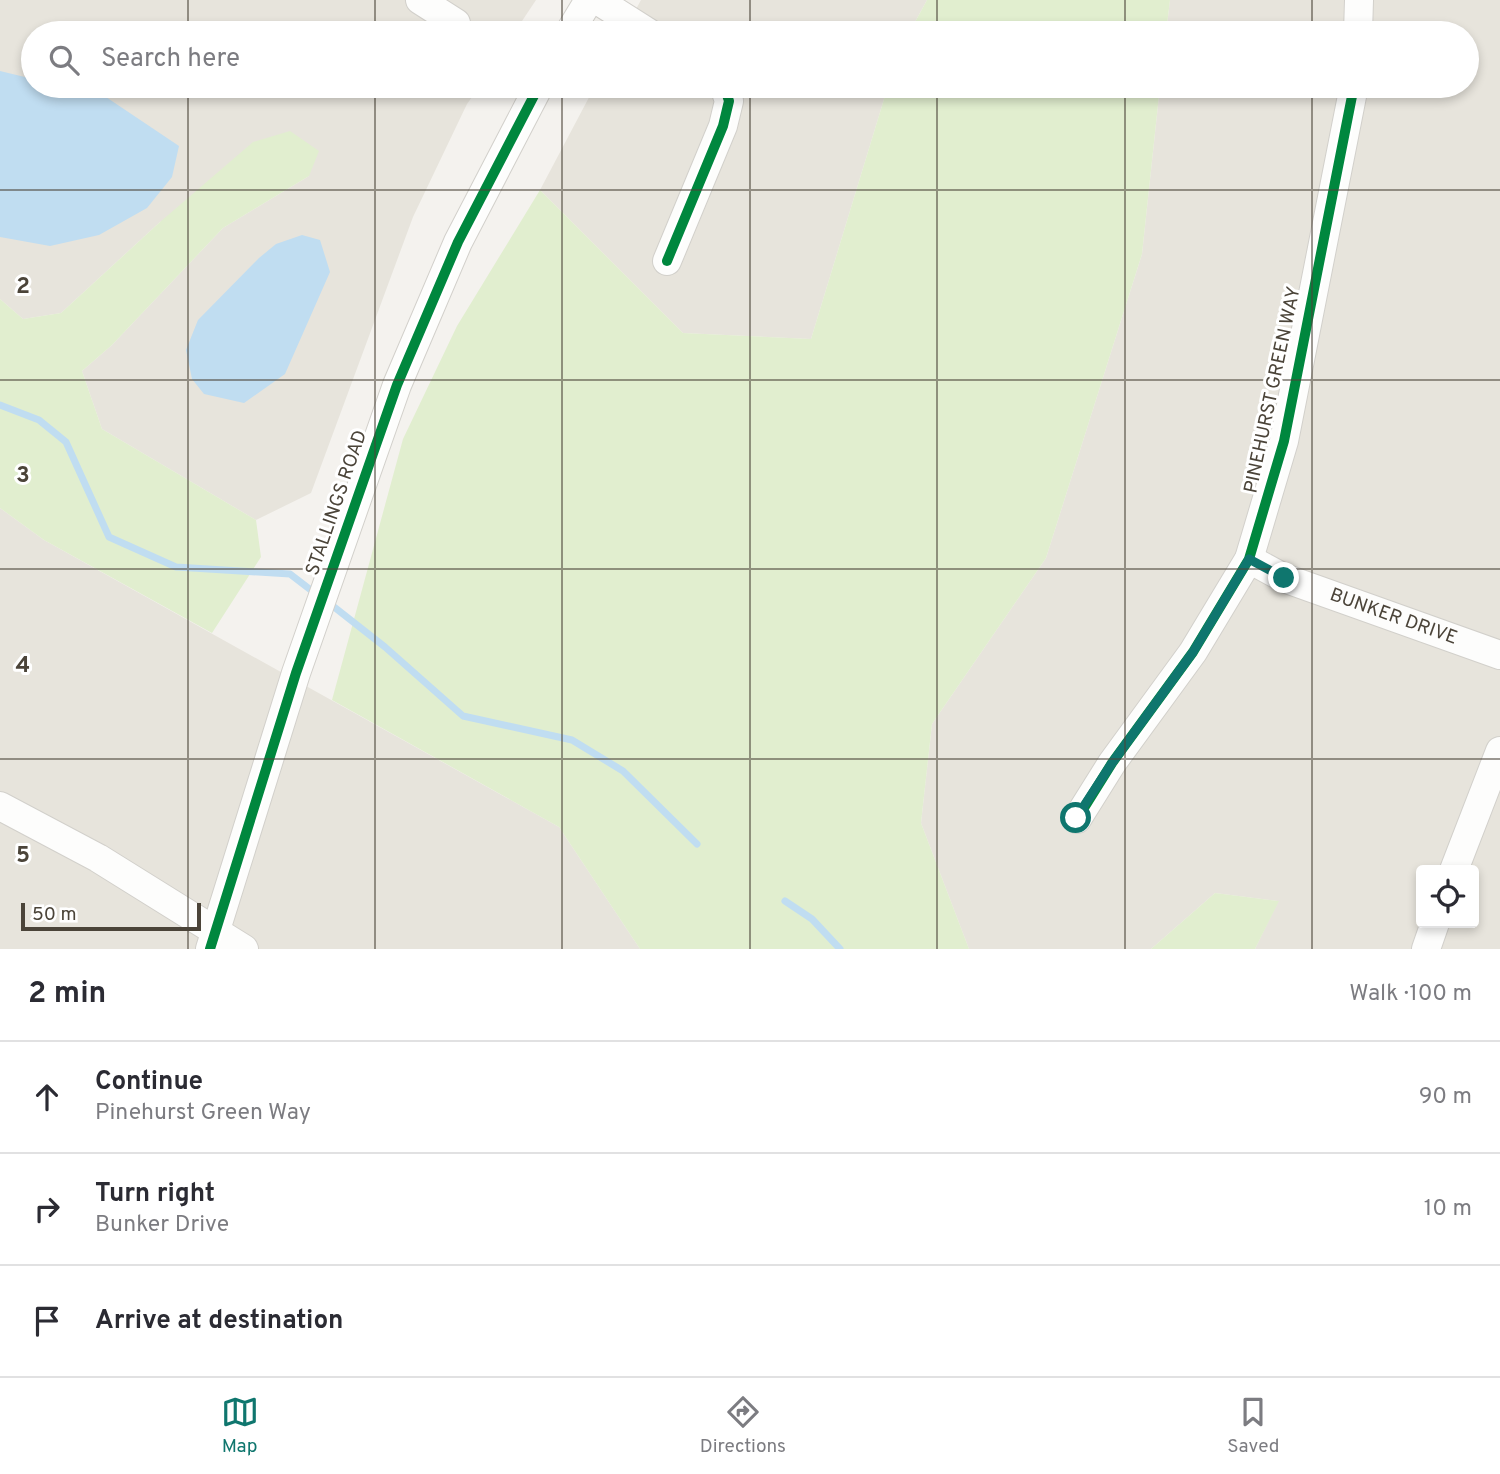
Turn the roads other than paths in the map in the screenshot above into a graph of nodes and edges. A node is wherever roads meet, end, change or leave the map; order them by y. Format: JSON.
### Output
{"nodes":[{"id":1,"x":420,"y":0,"type":"edge"},
{"id":2,"x":589,"y":0,"type":"edge"},
{"id":3,"x":597,"y":0,"type":"edge"},
{"id":4,"x":1359,"y":0,"type":"edge"},
{"id":5,"x":453,"y":21,"type":"edge"},
{"id":6,"x":576,"y":21,"type":"edge"},
{"id":7,"x":630,"y":21,"type":"edge"},
{"id":8,"x":1358,"y":21,"type":"edge"},
{"id":9,"x":533,"y":98,"type":"edge"},
{"id":10,"x":728,"y":98,"type":"edge"},
{"id":11,"x":1352,"y":98,"type":"edge"},
{"id":12,"x":667,"y":261,"type":"dead end"},
{"id":13,"x":1249,"y":559,"type":"junction"},
{"id":14,"x":1500,"y":655,"type":"edge"},
{"id":15,"x":1500,"y":751,"type":"edge"},
{"id":16,"x":0,"y":806,"type":"edge"},
{"id":17,"x":1076,"y":818,"type":"dead end"},
{"id":18,"x":1456,"y":865,"type":"edge"},
{"id":19,"x":1433,"y":928,"type":"edge"},
{"id":20,"x":213,"y":940,"type":"edge"},
{"id":21,"x":244,"y":949,"type":"edge"},
{"id":22,"x":1426,"y":949,"type":"edge"}],
"edges":[{"from":1,"to":5,"type":"street"},
{"from":2,"to":6,"type":"street"},
{"from":3,"to":7,"type":"street"},
{"from":4,"to":8,"type":"street"},
{"from":9,"to":20,"type":"street","name":"STALLINGS ROAD"},
{"from":10,"to":12,"type":"street"},
{"from":11,"to":13,"type":"street","name":"PINEHURST GREEN WAY"},
{"from":13,"to":14,"type":"street","name":"BUNKER DRIVE"},
{"from":13,"to":17,"type":"street","name":"PINEHURST GREEN WAY"},
{"from":15,"to":18,"type":"street"},
{"from":16,"to":20,"type":"street"},
{"from":19,"to":22,"type":"street"},
{"from":20,"to":21,"type":"street"}]}
